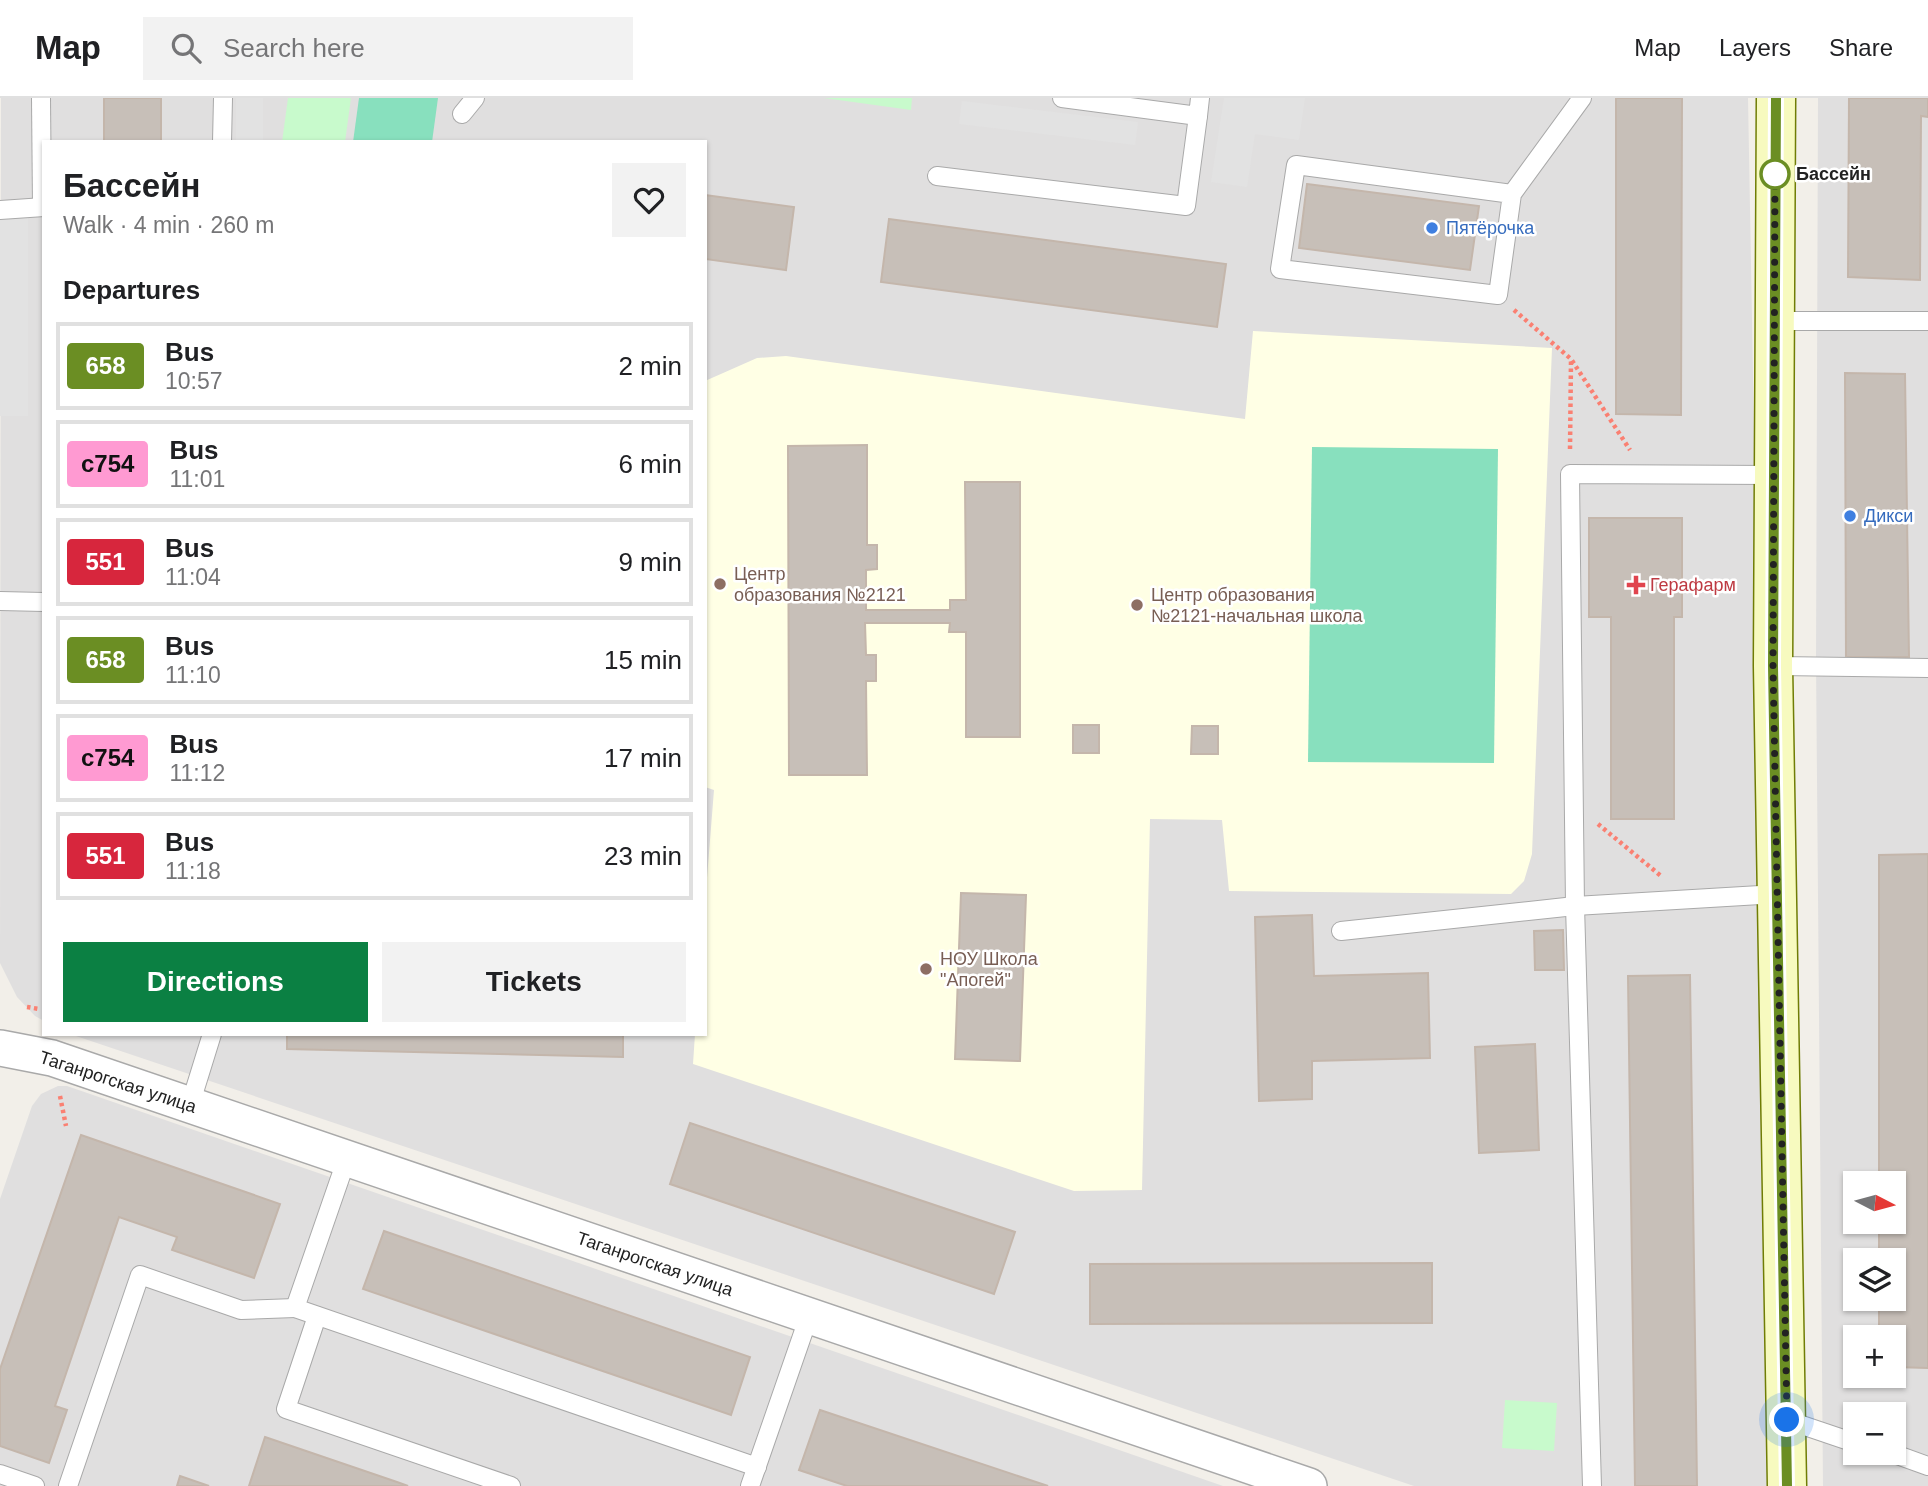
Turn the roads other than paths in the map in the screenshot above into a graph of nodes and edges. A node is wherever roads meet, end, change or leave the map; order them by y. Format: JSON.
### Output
{"nodes":[{"id":1,"x":41,"y":98,"type":"edge"},
{"id":2,"x":223,"y":98,"type":"edge"},
{"id":3,"x":475,"y":98,"type":"edge"},
{"id":4,"x":1062,"y":98,"type":"edge"},
{"id":5,"x":1581,"y":98,"type":"edge"},
{"id":6,"x":1776,"y":98,"type":"edge"},
{"id":7,"x":1199,"y":107,"type":"edge"},
{"id":8,"x":463,"y":114,"type":"dead end"},
{"id":9,"x":222,"y":140,"type":"edge"},
{"id":10,"x":42,"y":152,"type":"edge"},
{"id":11,"x":937,"y":176,"type":"dead end"},
{"id":12,"x":1512,"y":194,"type":"junction"},
{"id":13,"x":42,"y":207,"type":"edge"},
{"id":14,"x":0,"y":210,"type":"edge"},
{"id":15,"x":1773,"y":321,"type":"junction"},
{"id":16,"x":1928,"y":321,"type":"edge"},
{"id":17,"x":1773,"y":475,"type":"junction"},
{"id":18,"x":0,"y":601,"type":"edge"},
{"id":19,"x":42,"y":602,"type":"edge"},
{"id":20,"x":1773,"y":666,"type":"junction"},
{"id":21,"x":1928,"y":668,"type":"edge"},
{"id":22,"x":1777,"y":894,"type":"junction"},
{"id":23,"x":1575,"y":906,"type":"junction"},
{"id":24,"x":1341,"y":931,"type":"dead end"},
{"id":25,"x":211,"y":1036,"type":"edge"},
{"id":26,"x":0,"y":1048,"type":"edge"},
{"id":27,"x":190,"y":1105,"type":"junction"},
{"id":28,"x":347,"y":1158,"type":"junction"},
{"id":29,"x":295,"y":1308,"type":"junction"},
{"id":30,"x":317,"y":1316,"type":"junction"},
{"id":31,"x":809,"y":1316,"type":"junction"},
{"id":32,"x":1787,"y":1420,"type":"junction"},
{"id":33,"x":1843,"y":1439,"type":"edge"},
{"id":34,"x":1906,"y":1458,"type":"edge"},
{"id":35,"x":1928,"y":1466,"type":"edge"},
{"id":36,"x":757,"y":1467,"type":"junction"},
{"id":37,"x":0,"y":1474,"type":"edge"},
{"id":38,"x":35,"y":1486,"type":"edge"},
{"id":39,"x":68,"y":1486,"type":"edge"},
{"id":40,"x":511,"y":1486,"type":"edge"},
{"id":41,"x":750,"y":1486,"type":"edge"},
{"id":42,"x":1309,"y":1486,"type":"edge"},
{"id":43,"x":1592,"y":1486,"type":"edge"},
{"id":44,"x":1787,"y":1486,"type":"edge"}],
"edges":[{"from":1,"to":10,"type":"lane"},
{"from":2,"to":9,"type":"lane"},
{"from":3,"to":8,"type":"lane"},
{"from":4,"to":7,"type":"lane"},
{"from":5,"to":12,"type":"lane"},
{"from":6,"to":15,"type":"main road"},
{"from":7,"to":11,"type":"lane"},
{"from":12,"to":12,"type":"lane"},
{"from":13,"to":14,"type":"lane"},
{"from":15,"to":16,"type":"lane"},
{"from":15,"to":17,"type":"main road"},
{"from":17,"to":20,"type":"main road"},
{"from":17,"to":23,"type":"lane"},
{"from":18,"to":19,"type":"lane"},
{"from":20,"to":21,"type":"lane"},
{"from":20,"to":22,"type":"main road"},
{"from":22,"to":23,"type":"lane"},
{"from":22,"to":32,"type":"main road"},
{"from":23,"to":24,"type":"lane"},
{"from":23,"to":43,"type":"lane"},
{"from":25,"to":27,"type":"lane"},
{"from":26,"to":27,"type":"street","name":"Таганрогская улица"},
{"from":27,"to":28,"type":"street","name":"Таганрогская улица"},
{"from":28,"to":29,"type":"lane"},
{"from":28,"to":31,"type":"street","name":"Таганрогская улица"},
{"from":29,"to":30,"type":"lane"},
{"from":29,"to":39,"type":"lane"},
{"from":30,"to":36,"type":"lane"},
{"from":30,"to":40,"type":"lane"},
{"from":31,"to":36,"type":"lane"},
{"from":31,"to":42,"type":"street","name":"Таганрогская улица"},
{"from":32,"to":33,"type":"lane"},
{"from":32,"to":44,"type":"main road"},
{"from":34,"to":35,"type":"lane"},
{"from":36,"to":41,"type":"lane"},
{"from":37,"to":38,"type":"lane"}]}
